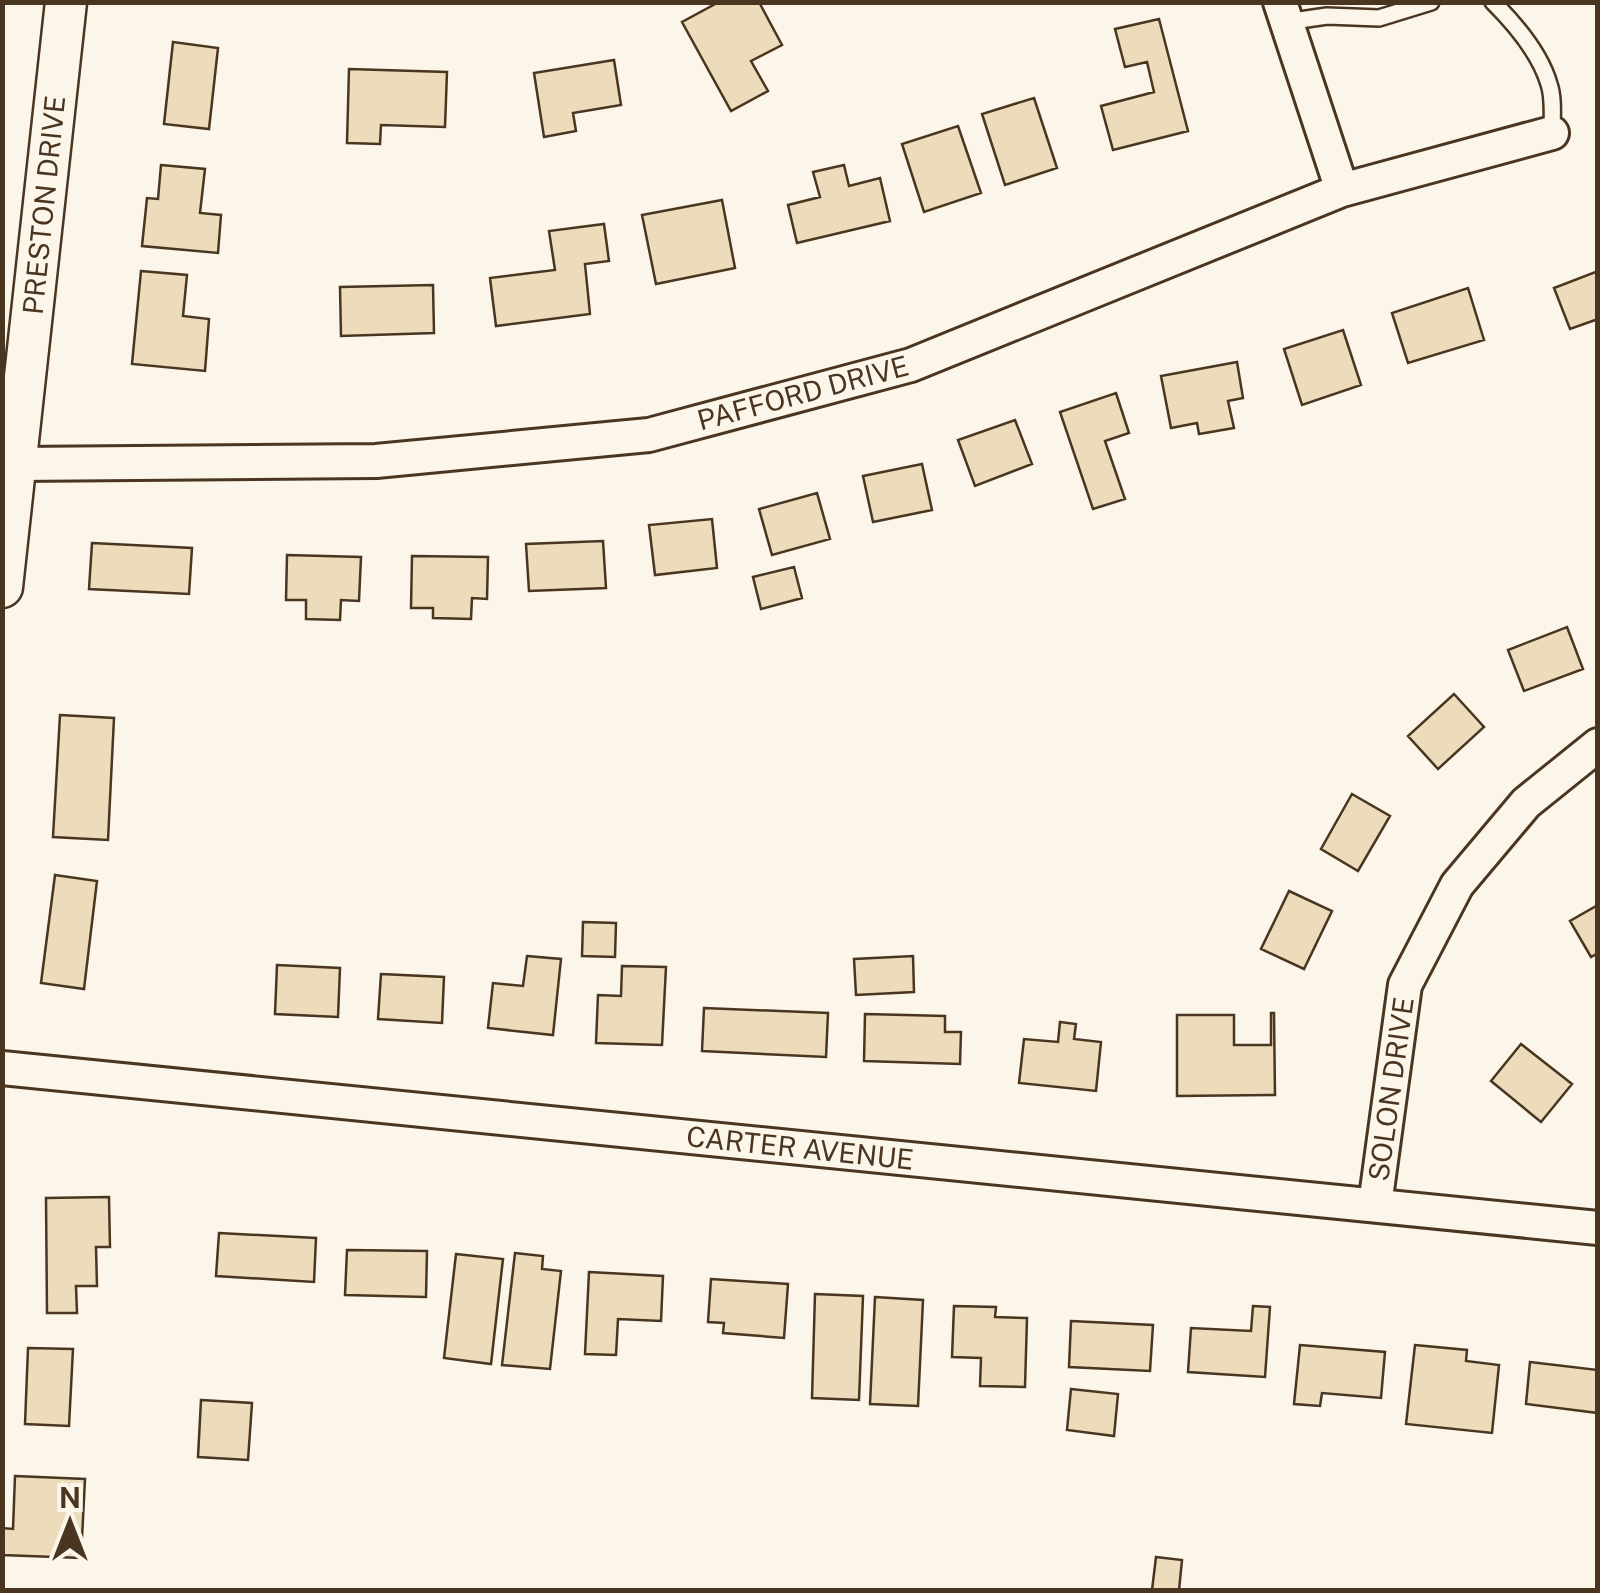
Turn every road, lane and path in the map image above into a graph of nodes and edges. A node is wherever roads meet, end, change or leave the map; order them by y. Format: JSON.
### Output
{"nodes":[{"id":1,"x":66,"y":2,"type":"edge"},
{"id":2,"x":1432,"y":2,"type":"edge"},
{"id":3,"x":1493,"y":2,"type":"edge"},
{"id":4,"x":1283,"y":12,"type":"edge"},
{"id":5,"x":1552,"y":133,"type":"joint"},
{"id":6,"x":1342,"y":190,"type":"junction"},
{"id":7,"x":16,"y":464,"type":"junction"},
{"id":8,"x":2,"y":587,"type":"edge"},
{"id":9,"x":1598,"y":745,"type":"edge"},
{"id":10,"x":2,"y":1068,"type":"edge"},
{"id":11,"x":1375,"y":1205,"type":"junction"},
{"id":12,"x":1598,"y":1228,"type":"edge"}],
"edges":[{"from":1,"to":7,"type":"street","name":"PRESTON DRIVE"},
{"from":2,"to":4,"type":"lane"},
{"from":3,"to":5,"type":"lane"},
{"from":4,"to":6,"type":"street"},
{"from":5,"to":6,"type":"street","name":"PAFFORD DRIVE"},
{"from":6,"to":7,"type":"street","name":"PAFFORD DRIVE"},
{"from":7,"to":8,"type":"street","name":"PRESTON DRIVE"},
{"from":9,"to":11,"type":"street","name":"SOLON DRIVE"},
{"from":10,"to":11,"type":"street","name":"CARTER AVENUE"},
{"from":11,"to":12,"type":"street","name":"CARTER AVENUE"}]}
